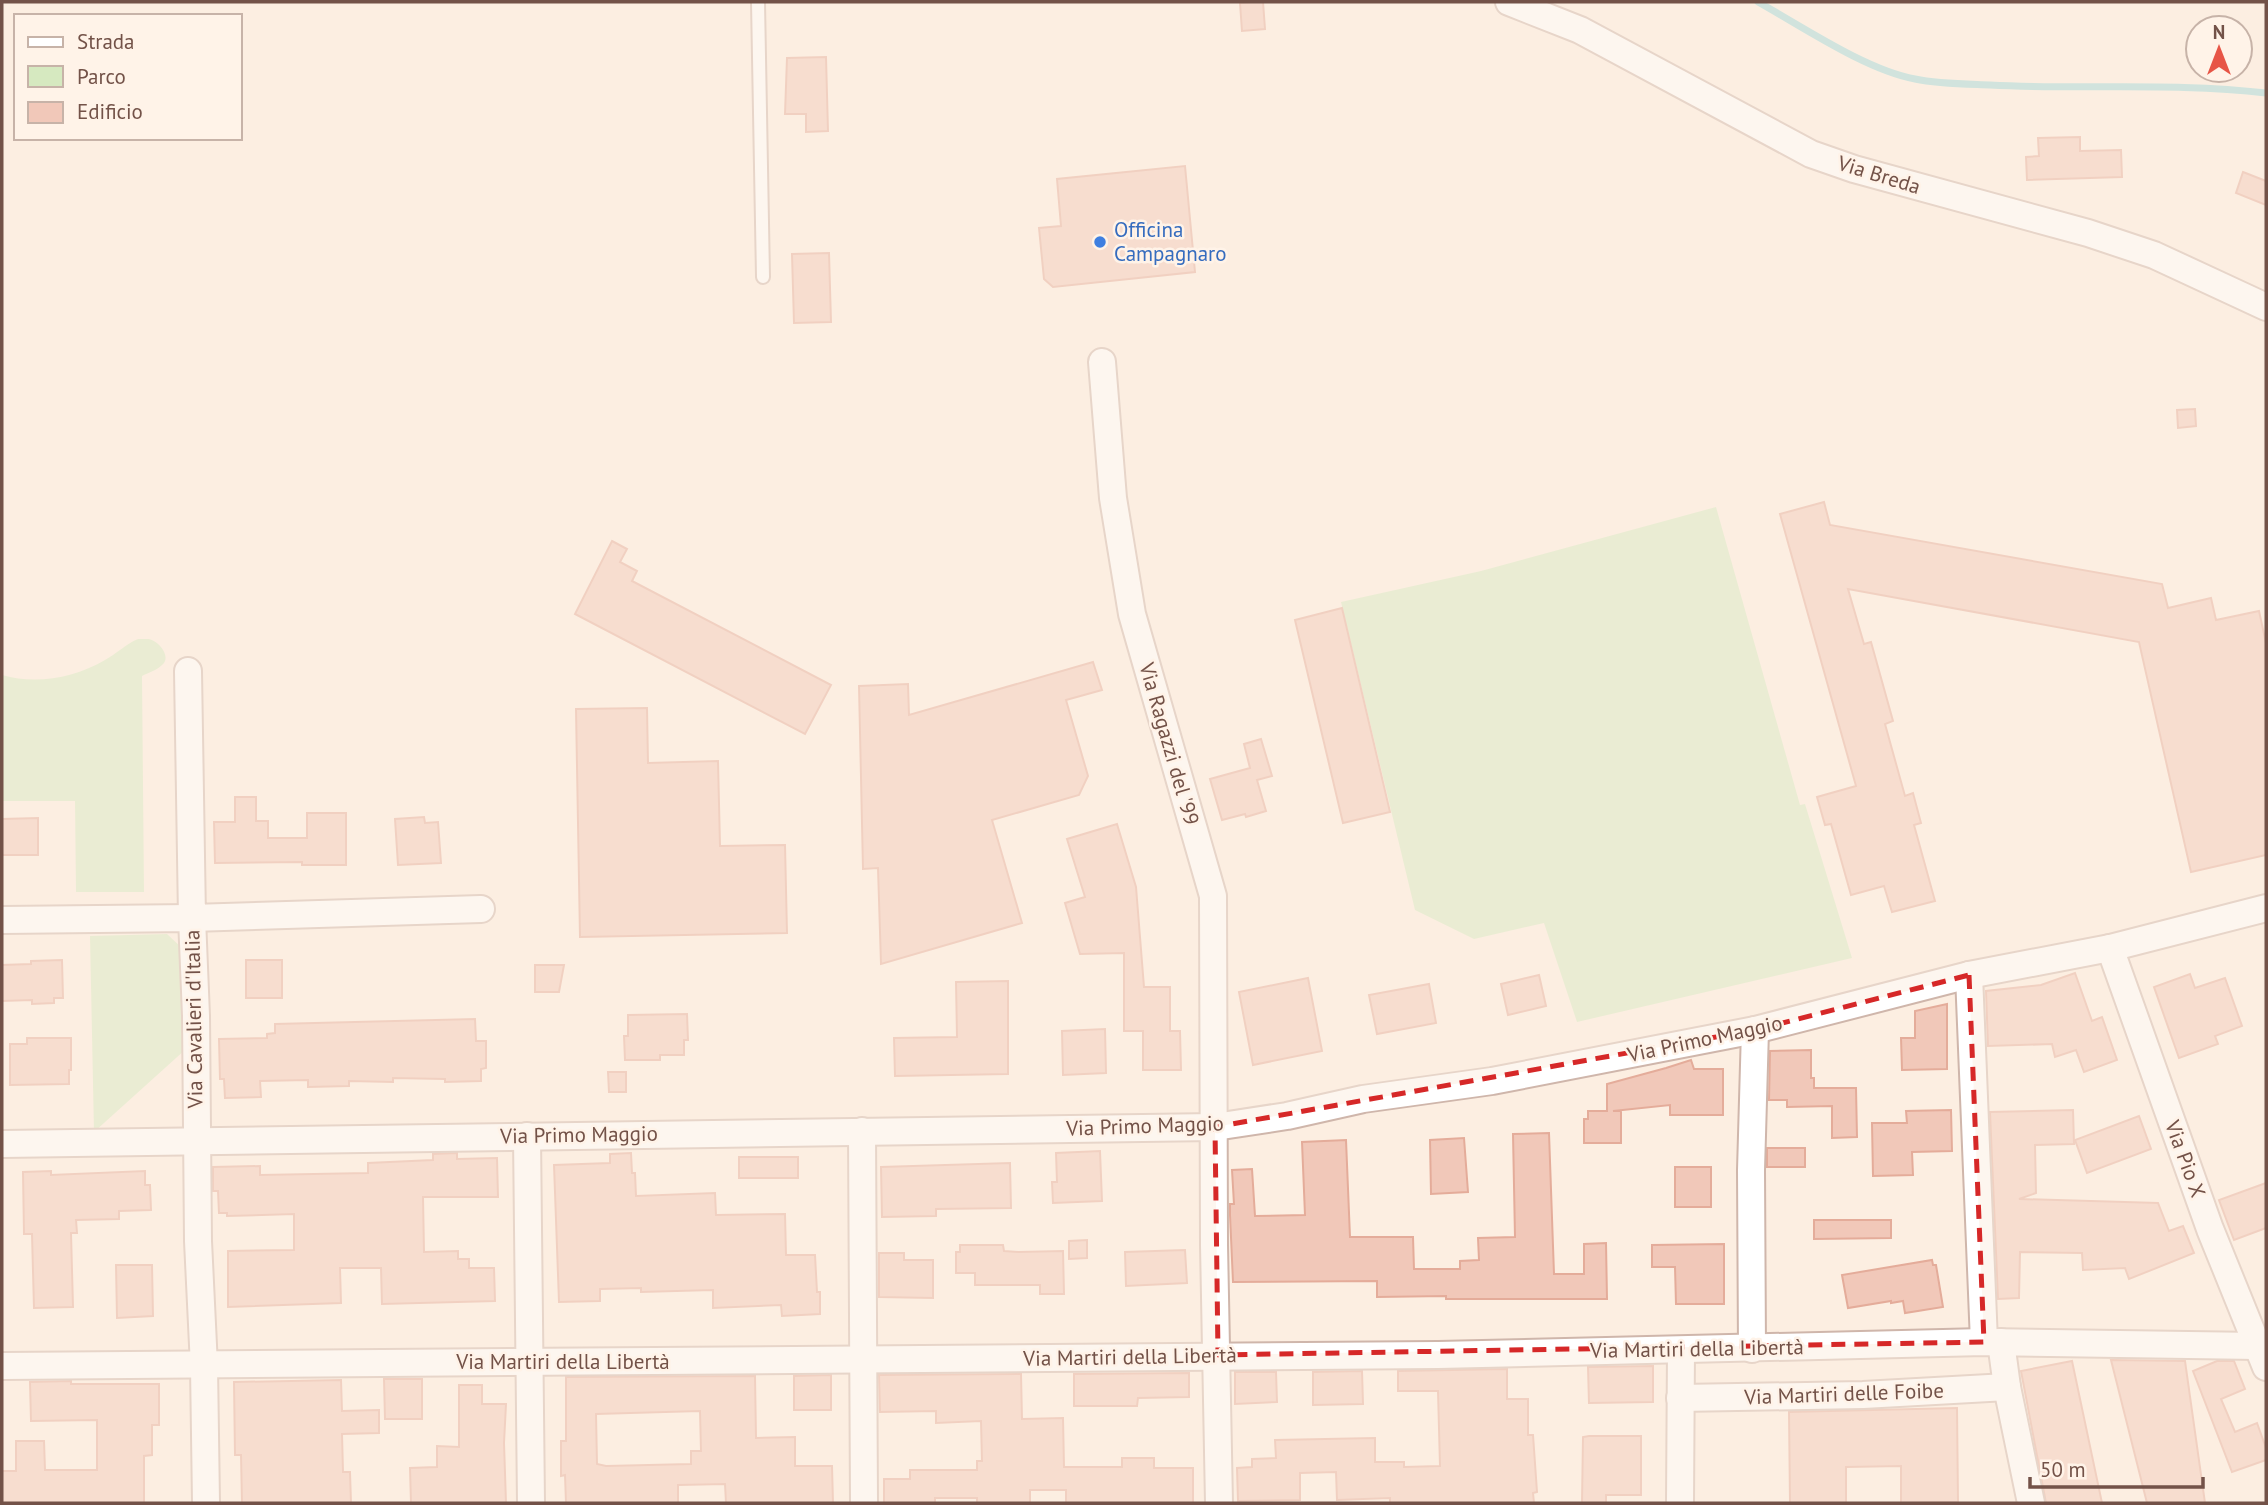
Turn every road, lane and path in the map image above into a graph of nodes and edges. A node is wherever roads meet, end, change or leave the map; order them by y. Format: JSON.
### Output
{"nodes":[{"id":1,"x":758,"y":2,"type":"edge"},
{"id":2,"x":1509,"y":2,"type":"edge"},
{"id":3,"x":763,"y":277,"type":"dead end"},
{"id":4,"x":2266,"y":307,"type":"edge"},
{"id":5,"x":1102,"y":362,"type":"dead end"},
{"id":6,"x":188,"y":671,"type":"dead end"},
{"id":7,"x":2266,"y":908,"type":"edge"},
{"id":8,"x":481,"y":909,"type":"dead end"},
{"id":9,"x":192,"y":918,"type":"junction"},
{"id":10,"x":2,"y":920,"type":"edge"},
{"id":11,"x":2110,"y":948,"type":"junction"},
{"id":12,"x":1969,"y":975,"type":"junction"},
{"id":13,"x":1755,"y":1030,"type":"junction"},
{"id":14,"x":1215,"y":1127,"type":"junction"},
{"id":15,"x":862,"y":1131,"type":"junction"},
{"id":16,"x":527,"y":1136,"type":"junction"},
{"id":17,"x":196,"y":1142,"type":"junction"},
{"id":18,"x":2,"y":1144,"type":"edge"},
{"id":19,"x":1992,"y":1342,"type":"junction"},
{"id":20,"x":1752,"y":1349,"type":"junction"},
{"id":21,"x":1681,"y":1350,"type":"junction"},
{"id":22,"x":1218,"y":1355,"type":"junction"},
{"id":23,"x":2262,"y":1356,"type":"edge"},
{"id":24,"x":862,"y":1361,"type":"junction"},
{"id":25,"x":529,"y":1362,"type":"junction"},
{"id":26,"x":2,"y":1366,"type":"edge"},
{"id":27,"x":204,"y":1366,"type":"junction"},
{"id":28,"x":2007,"y":1388,"type":"junction"},
{"id":29,"x":1680,"y":1398,"type":"junction"},
{"id":30,"x":206,"y":1503,"type":"edge"},
{"id":31,"x":531,"y":1503,"type":"edge"},
{"id":32,"x":864,"y":1503,"type":"edge"},
{"id":33,"x":1219,"y":1503,"type":"edge"},
{"id":34,"x":1680,"y":1503,"type":"edge"},
{"id":35,"x":2031,"y":1503,"type":"edge"}],
"edges":[{"from":1,"to":3,"type":"lane"},
{"from":2,"to":4,"type":"street","name":"Via Breda"},
{"from":5,"to":14,"type":"street","name":"Via Ragazzi del '99"},
{"from":6,"to":9,"type":"street"},
{"from":7,"to":11,"type":"street","name":"Via Primo Maggio"},
{"from":8,"to":9,"type":"street"},
{"from":9,"to":10,"type":"street","name":"Via Cavalieri d'Italia"},
{"from":9,"to":17,"type":"street","name":"Via Cavalieri d'Italia"},
{"from":11,"to":12,"type":"street","name":"Via Primo Maggio"},
{"from":11,"to":23,"type":"street","name":"Via Pio X"},
{"from":12,"to":13,"type":"street","name":"Via Primo Maggio"},
{"from":12,"to":19,"type":"street"},
{"from":13,"to":14,"type":"street","name":"Via Primo Maggio"},
{"from":13,"to":20,"type":"street"},
{"from":14,"to":15,"type":"street","name":"Via Primo Maggio"},
{"from":14,"to":22,"type":"street","name":"Via Ragazzi del '99"},
{"from":15,"to":16,"type":"street","name":"Via Primo Maggio"},
{"from":15,"to":24,"type":"street"},
{"from":16,"to":17,"type":"street","name":"Via Primo Maggio"},
{"from":16,"to":25,"type":"street"},
{"from":17,"to":18,"type":"street","name":"Via Primo Maggio"},
{"from":17,"to":27,"type":"street","name":"Via Cavalieri d'Italia"},
{"from":19,"to":20,"type":"street","name":"Via Martiri della Libertà"},
{"from":19,"to":23,"type":"street","name":"Via Martiri della Libertà"},
{"from":19,"to":28,"type":"street"},
{"from":20,"to":21,"type":"street","name":"Via Martiri della Libertà"},
{"from":21,"to":22,"type":"street","name":"Via Martiri della Libertà"},
{"from":21,"to":29,"type":"street"},
{"from":22,"to":24,"type":"street","name":"Via Martiri della Libertà"},
{"from":22,"to":33,"type":"street","name":"Via Ragazzi del '99"},
{"from":24,"to":25,"type":"street","name":"Via Martiri della Libertà"},
{"from":24,"to":32,"type":"street"},
{"from":25,"to":27,"type":"street","name":"Via Martiri della Libertà"},
{"from":25,"to":31,"type":"street"},
{"from":26,"to":27,"type":"street","name":"Via Martiri della Libertà"},
{"from":27,"to":30,"type":"street","name":"Via Cavalieri d'Italia"},
{"from":28,"to":29,"type":"street","name":"Via Martiri delle Foibe"},
{"from":28,"to":35,"type":"street"},
{"from":29,"to":34,"type":"street"}]}
